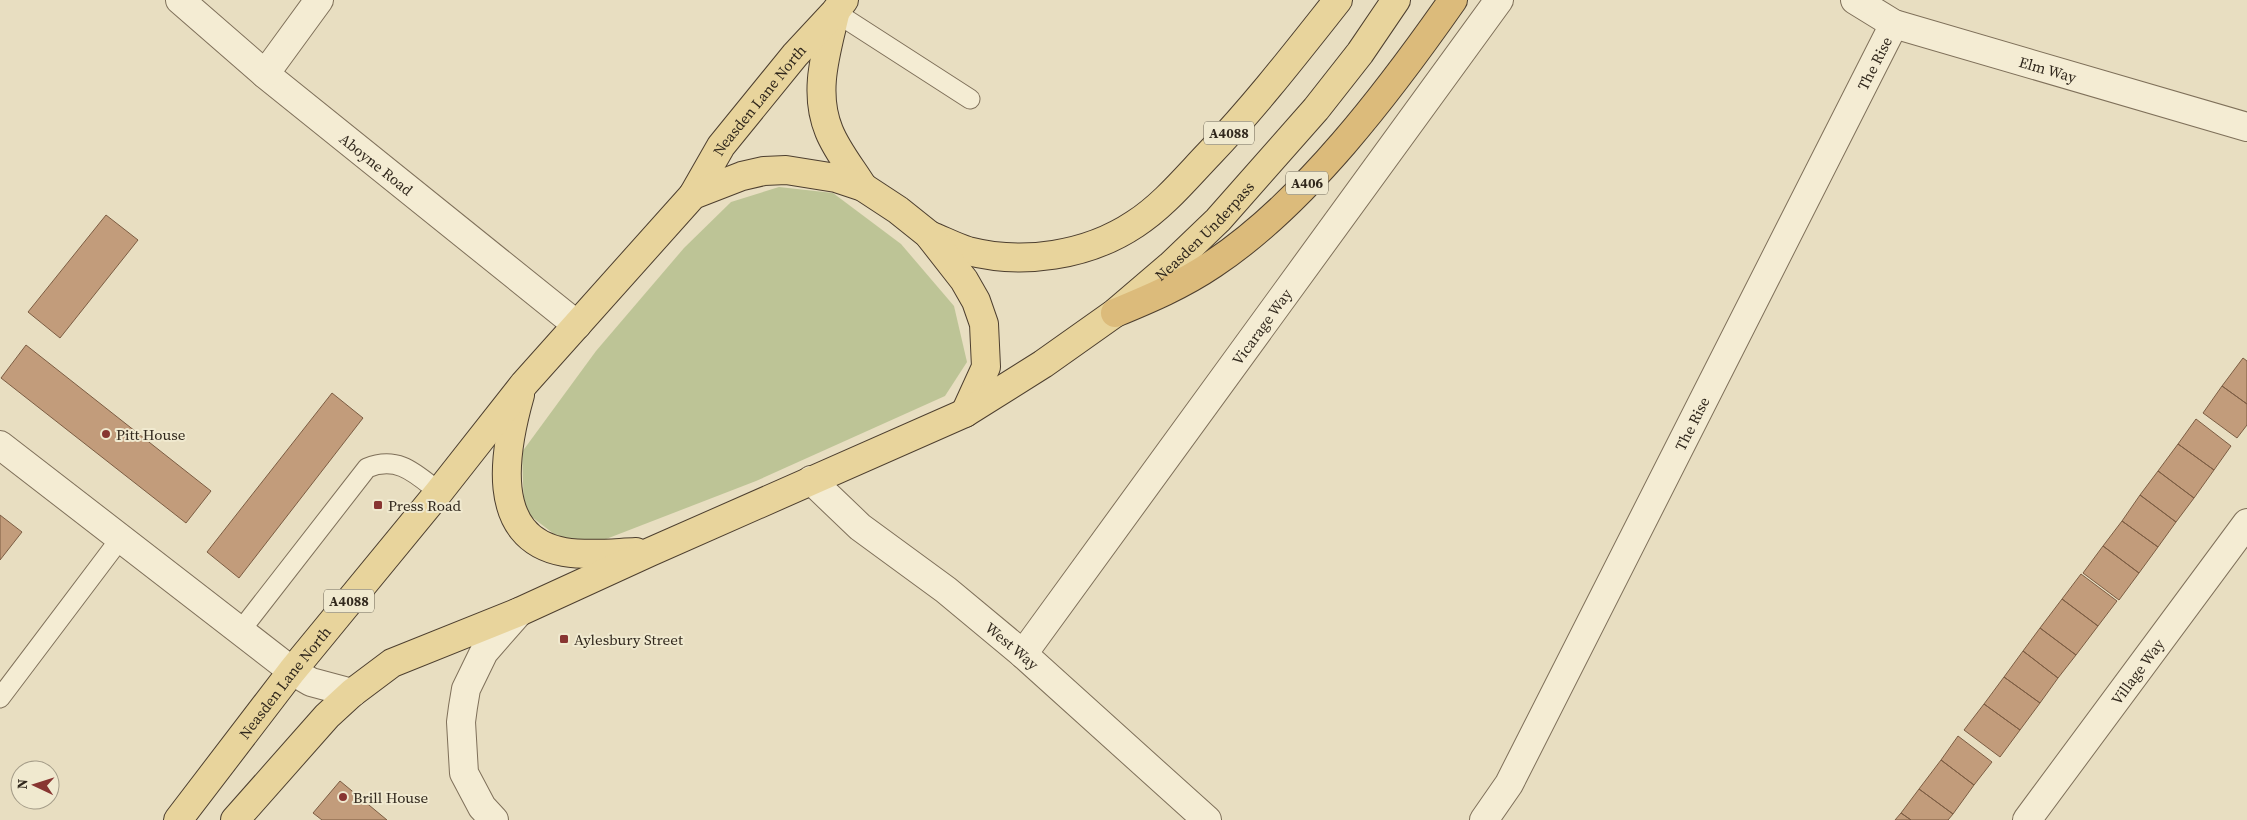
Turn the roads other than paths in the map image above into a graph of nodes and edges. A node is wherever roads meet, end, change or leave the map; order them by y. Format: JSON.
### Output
{"nodes":[{"id":1,"x":180,"y":0,"type":"edge"},
{"id":2,"x":319,"y":0,"type":"edge"},
{"id":3,"x":1338,"y":0,"type":"edge"},
{"id":4,"x":1396,"y":0,"type":"edge"},
{"id":5,"x":1453,"y":0,"type":"edge"},
{"id":6,"x":1499,"y":0,"type":"edge"},
{"id":7,"x":1855,"y":0,"type":"edge"},
{"id":8,"x":840,"y":6,"type":"edge"},
{"id":9,"x":1894,"y":24,"type":"junction"},
{"id":10,"x":265,"y":74,"type":"junction"},
{"id":11,"x":970,"y":99,"type":"dead end"},
{"id":12,"x":2247,"y":127,"type":"edge"},
{"id":13,"x":863,"y":187,"type":"junction"},
{"id":14,"x":693,"y":195,"type":"junction"},
{"id":15,"x":928,"y":234,"type":"junction"},
{"id":16,"x":1115,"y":313,"type":"junction"},
{"id":17,"x":577,"y":325,"type":"junction"},
{"id":18,"x":524,"y":384,"type":"junction"},
{"id":19,"x":965,"y":413,"type":"junction"},
{"id":20,"x":0,"y":445,"type":"edge"},
{"id":21,"x":811,"y":480,"type":"junction"},
{"id":22,"x":439,"y":492,"type":"junction"},
{"id":23,"x":2247,"y":523,"type":"edge"},
{"id":24,"x":120,"y":539,"type":"junction"},
{"id":25,"x":650,"y":552,"type":"junction"},
{"id":26,"x":519,"y":612,"type":"junction"},
{"id":27,"x":241,"y":630,"type":"junction"},
{"id":28,"x":1024,"y":654,"type":"junction"},
{"id":29,"x":292,"y":670,"type":"junction"},
{"id":30,"x":352,"y":693,"type":"junction"},
{"id":31,"x":0,"y":698,"type":"edge"},
{"id":32,"x":178,"y":820,"type":"edge"},
{"id":33,"x":235,"y":820,"type":"edge"},
{"id":34,"x":494,"y":820,"type":"edge"},
{"id":35,"x":1207,"y":820,"type":"edge"},
{"id":36,"x":1484,"y":820,"type":"edge"},
{"id":37,"x":2027,"y":820,"type":"edge"}],
"edges":[{"from":1,"to":10,"type":"street","name":"Aboyne Road"},
{"from":2,"to":10,"type":"street"},
{"from":3,"to":15,"type":"main road","number":"A4088"},
{"from":4,"to":16,"type":"main road","name":"Neasden Underpass"},
{"from":5,"to":16,"type":"highway","number":"A406"},
{"from":6,"to":28,"type":"street","name":"Vicarage Way"},
{"from":7,"to":9,"type":"street","name":"Elm Way"},
{"from":8,"to":11,"type":"lane"},
{"from":8,"to":13,"type":"main road","name":"Neasden Lane North"},
{"from":8,"to":14,"type":"main road","name":"Neasden Lane North"},
{"from":9,"to":12,"type":"street","name":"Elm Way"},
{"from":9,"to":36,"type":"street","name":"The Rise"},
{"from":10,"to":17,"type":"street","name":"Aboyne Road"},
{"from":13,"to":14,"type":"main road"},
{"from":13,"to":15,"type":"main road"},
{"from":14,"to":17,"type":"main road","name":"Neasden Lane North"},
{"from":15,"to":19,"type":"main road"},
{"from":16,"to":19,"type":"main road","name":"Neasden Underpass"},
{"from":17,"to":18,"type":"main road","name":"Neasden Lane North"},
{"from":18,"to":22,"type":"main road","name":"Neasden Lane North","number":"A4088"},
{"from":18,"to":25,"type":"main road"},
{"from":19,"to":21,"type":"main road","name":"Neasden Underpass"},
{"from":20,"to":24,"type":"street"},
{"from":21,"to":25,"type":"main road","name":"Neasden Underpass"},
{"from":21,"to":28,"type":"street","name":"West Way"},
{"from":22,"to":27,"type":"lane"},
{"from":22,"to":29,"type":"main road","name":"Neasden Lane North","number":"A4088"},
{"from":23,"to":37,"type":"street","name":"Village Way"},
{"from":24,"to":27,"type":"street"},
{"from":24,"to":31,"type":"lane"},
{"from":25,"to":26,"type":"main road"},
{"from":26,"to":30,"type":"main road"},
{"from":26,"to":34,"type":"street"},
{"from":27,"to":29,"type":"street"},
{"from":28,"to":35,"type":"street","name":"West Way"},
{"from":29,"to":30,"type":"street"},
{"from":29,"to":32,"type":"main road","name":"Neasden Lane North","number":"A4088"},
{"from":30,"to":33,"type":"main road"}]}
